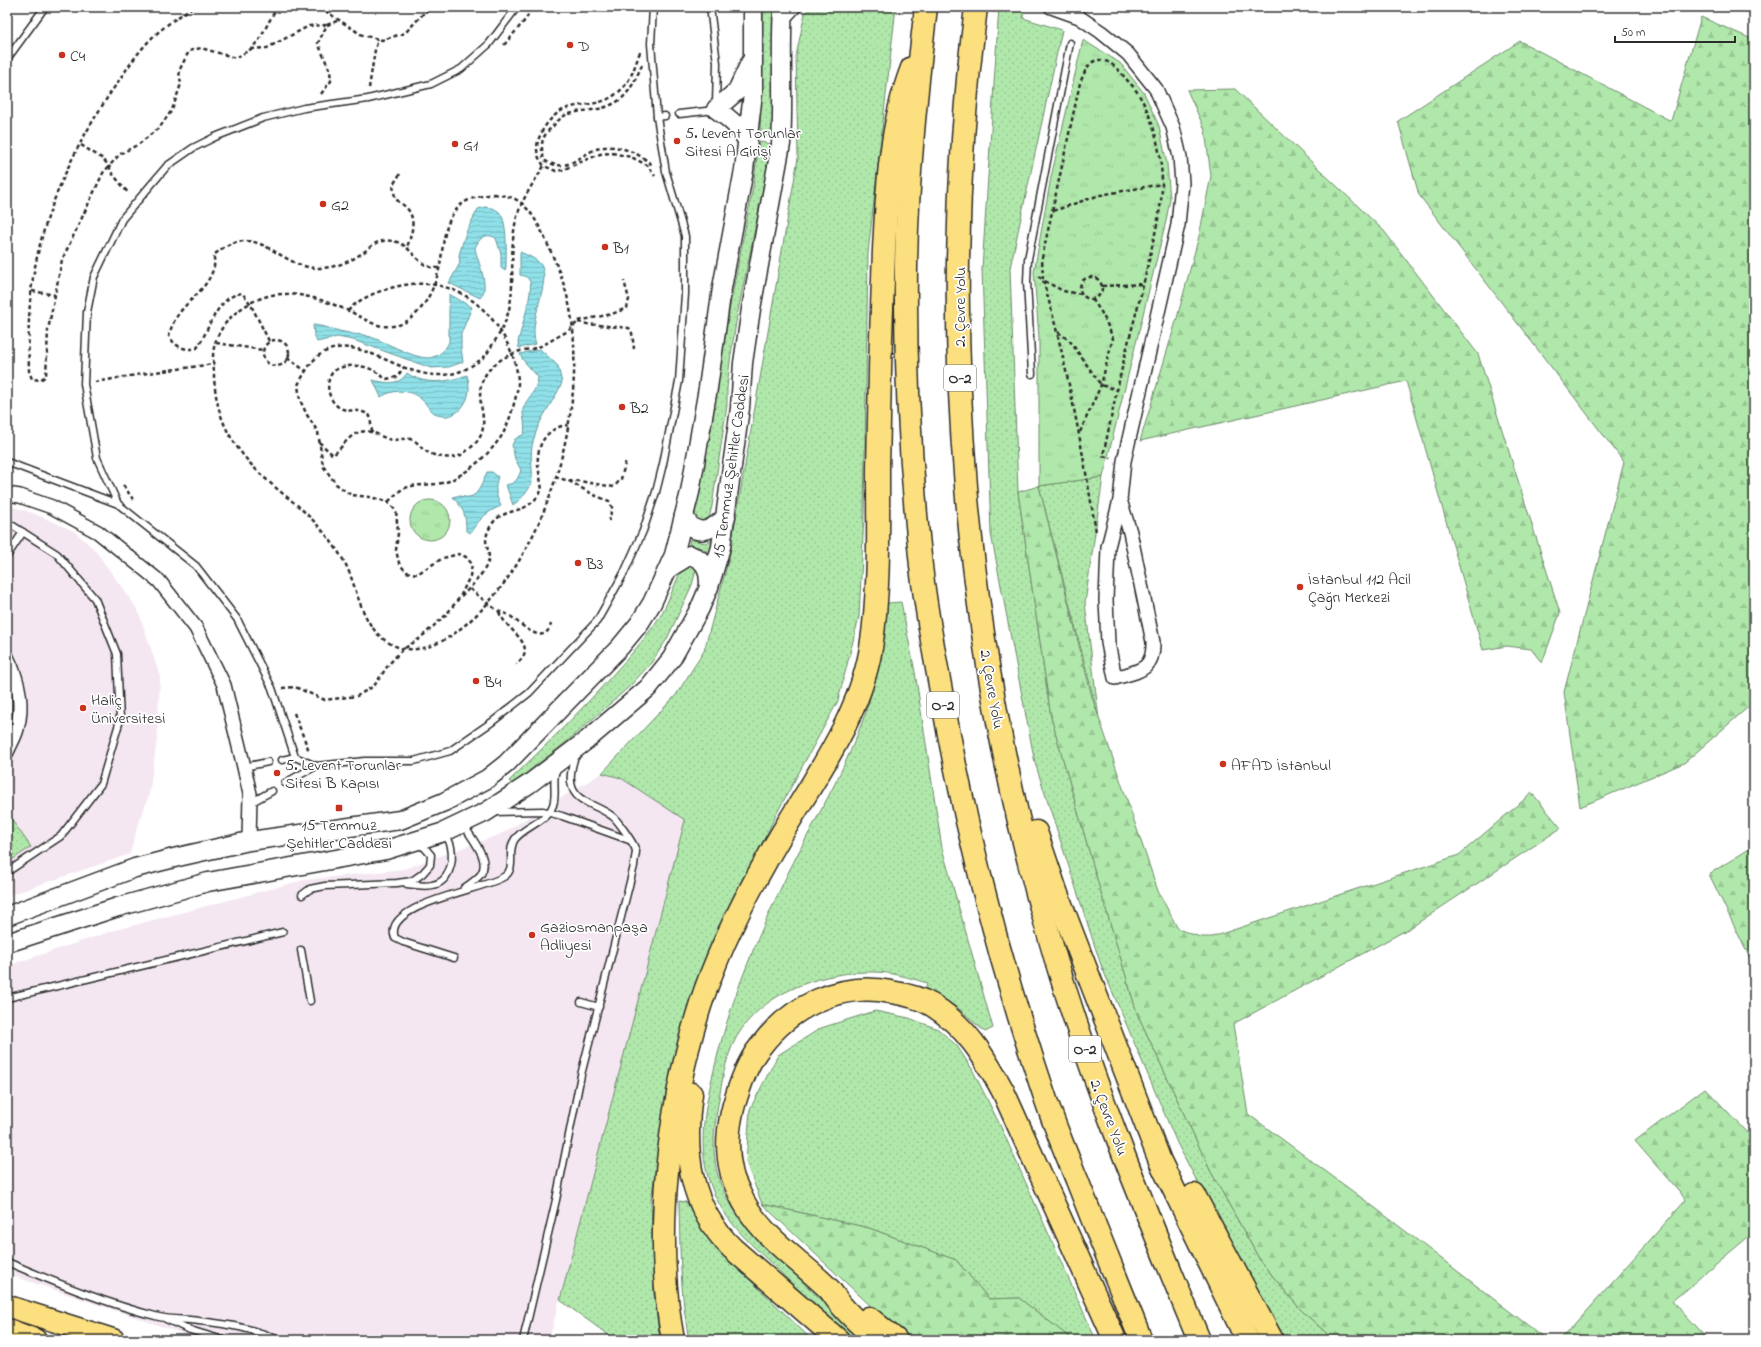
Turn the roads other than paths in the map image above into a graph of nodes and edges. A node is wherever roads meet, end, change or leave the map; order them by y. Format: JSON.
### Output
{"nodes":[{"id":1,"x":45,"y":7,"type":"edge"},
{"id":2,"x":517,"y":7,"type":"edge"},
{"id":3,"x":653,"y":7,"type":"edge"},
{"id":4,"x":710,"y":7,"type":"edge"},
{"id":5,"x":753,"y":7,"type":"edge"},
{"id":6,"x":926,"y":7,"type":"edge"},
{"id":7,"x":976,"y":7,"type":"edge"},
{"id":8,"x":1051,"y":7,"type":"edge"},
{"id":9,"x":787,"y":11,"type":"edge"},
{"id":10,"x":922,"y":42,"type":"junction"},
{"id":11,"x":1070,"y":43,"type":"dead end"},
{"id":12,"x":753,"y":55,"type":"junction"},
{"id":13,"x":7,"y":59,"type":"edge"},
{"id":14,"x":716,"y":109,"type":"junction"},
{"id":15,"x":679,"y":114,"type":"dead end"},
{"id":16,"x":665,"y":116,"type":"dead end"},
{"id":17,"x":658,"y":117,"type":"junction"},
{"id":18,"x":748,"y":142,"type":"junction"},
{"id":19,"x":1032,"y":374,"type":"dead end"},
{"id":20,"x":7,"y":462,"type":"edge"},
{"id":21,"x":7,"y":494,"type":"edge"},
{"id":22,"x":1120,"y":500,"type":"junction"},
{"id":23,"x":118,"y":504,"type":"junction"},
{"id":24,"x":684,"y":516,"type":"junction"},
{"id":25,"x":726,"y":517,"type":"junction"},
{"id":26,"x":7,"y":522,"type":"edge"},
{"id":27,"x":23,"y":532,"type":"junction"},
{"id":28,"x":7,"y":556,"type":"edge"},
{"id":29,"x":669,"y":568,"type":"junction"},
{"id":30,"x":709,"y":587,"type":"junction"},
{"id":31,"x":7,"y":657,"type":"edge"},
{"id":32,"x":587,"y":740,"type":"junction"},
{"id":33,"x":1003,"y":747,"type":"junction"},
{"id":34,"x":7,"y":752,"type":"edge"},
{"id":35,"x":295,"y":757,"type":"junction"},
{"id":36,"x":282,"y":760,"type":"dead end"},
{"id":37,"x":268,"y":762,"type":"dead end"},
{"id":38,"x":558,"y":762,"type":"junction"},
{"id":39,"x":316,"y":766,"type":"junction"},
{"id":40,"x":244,"y":767,"type":"junction"},
{"id":41,"x":285,"y":783,"type":"dead end"},
{"id":42,"x":272,"y":791,"type":"dead end"},
{"id":43,"x":250,"y":803,"type":"junction"},
{"id":44,"x":486,"y":812,"type":"junction"},
{"id":45,"x":549,"y":813,"type":"junction"},
{"id":46,"x":462,"y":823,"type":"junction"},
{"id":47,"x":444,"y":832,"type":"junction"},
{"id":48,"x":630,"y":840,"type":"junction"},
{"id":49,"x":249,"y":841,"type":"junction"},
{"id":50,"x":415,"y":842,"type":"junction"},
{"id":51,"x":7,"y":872,"type":"edge"},
{"id":52,"x":397,"y":883,"type":"junction"},
{"id":53,"x":461,"y":890,"type":"junction"},
{"id":54,"x":302,"y":895,"type":"dead end"},
{"id":55,"x":7,"y":916,"type":"edge"},
{"id":56,"x":283,"y":932,"type":"dead end"},
{"id":57,"x":7,"y":943,"type":"edge"},
{"id":58,"x":301,"y":950,"type":"dead end"},
{"id":59,"x":454,"y":958,"type":"dead end"},
{"id":60,"x":718,"y":961,"type":"junction"},
{"id":61,"x":7,"y":998,"type":"edge"},
{"id":62,"x":310,"y":1002,"type":"dead end"},
{"id":63,"x":581,"y":1002,"type":"dead end"},
{"id":64,"x":599,"y":1007,"type":"junction"},
{"id":65,"x":1133,"y":1092,"type":"junction"},
{"id":66,"x":7,"y":1262,"type":"edge"},
{"id":67,"x":829,"y":1290,"type":"junction"},
{"id":68,"x":7,"y":1306,"type":"edge"},
{"id":69,"x":161,"y":1317,"type":"junction"},
{"id":70,"x":7,"y":1329,"type":"edge"},
{"id":71,"x":36,"y":1340,"type":"edge"},
{"id":72,"x":114,"y":1340,"type":"edge"},
{"id":73,"x":223,"y":1340,"type":"edge"},
{"id":74,"x":278,"y":1340,"type":"edge"},
{"id":75,"x":523,"y":1340,"type":"edge"},
{"id":76,"x":673,"y":1340,"type":"edge"},
{"id":77,"x":838,"y":1340,"type":"edge"},
{"id":78,"x":877,"y":1340,"type":"edge"},
{"id":79,"x":896,"y":1340,"type":"edge"},
{"id":80,"x":1114,"y":1340,"type":"edge"},
{"id":81,"x":1141,"y":1340,"type":"edge"},
{"id":82,"x":1199,"y":1340,"type":"edge"},
{"id":83,"x":1247,"y":1340,"type":"edge"},
{"id":84,"x":1272,"y":1340,"type":"edge"}],
"edges":[{"from":1,"to":13,"type":"lane"},
{"from":2,"to":23,"type":"lane"},
{"from":3,"to":17,"type":"lane"},
{"from":4,"to":14,"type":"lane"},
{"from":5,"to":12,"type":"main road","name":"15 Temmuz Şehitler Caddesi"},
{"from":6,"to":10,"type":"highway","number":"O-2"},
{"from":7,"to":33,"type":"highway","name":"2. Çevre Yolu","number":"O-2"},
{"from":8,"to":22,"type":"street"},
{"from":9,"to":25,"type":"main road","name":"15 Temmuz Şehitler Caddesi"},
{"from":10,"to":60,"type":"highway"},
{"from":10,"to":81,"type":"highway","number":"O-2"},
{"from":11,"to":19,"type":"lane"},
{"from":12,"to":14,"type":"main road"},
{"from":12,"to":18,"type":"main road","name":"15 Temmuz Şehitler Caddesi"},
{"from":14,"to":15,"type":"lane"},
{"from":14,"to":18,"type":"main road"},
{"from":16,"to":17,"type":"lane"},
{"from":17,"to":39,"type":"lane"},
{"from":18,"to":24,"type":"main road","name":"15 Temmuz Şehitler Caddesi"},
{"from":20,"to":23,"type":"lane"},
{"from":21,"to":40,"type":"street"},
{"from":22,"to":22,"type":"street"},
{"from":23,"to":35,"type":"lane"},
{"from":24,"to":25,"type":"main road"},
{"from":24,"to":29,"type":"main road","name":"15 Temmuz Şehitler Caddesi"},
{"from":25,"to":30,"type":"main road","name":"15 Temmuz Şehitler Caddesi"},
{"from":26,"to":27,"type":"lane"},
{"from":27,"to":28,"type":"lane"},
{"from":27,"to":51,"type":"lane"},
{"from":29,"to":30,"type":"main road"},
{"from":29,"to":49,"type":"main road","name":"15 Temmuz Şehitler Caddesi"},
{"from":30,"to":32,"type":"main road","name":"15 Temmuz Şehitler Caddesi"},
{"from":31,"to":34,"type":"street"},
{"from":32,"to":38,"type":"main road","name":"15 Temmuz Şehitler Caddesi"},
{"from":32,"to":48,"type":"lane"},
{"from":33,"to":65,"type":"highway"},
{"from":33,"to":82,"type":"highway","name":"2. Çevre Yolu","number":"O-2"},
{"from":35,"to":36,"type":"lane"},
{"from":35,"to":39,"type":"lane"},
{"from":37,"to":40,"type":"lane"},
{"from":38,"to":44,"type":"main road","name":"15 Temmuz Şehitler Caddesi"},
{"from":38,"to":45,"type":"lane"},
{"from":39,"to":41,"type":"lane"},
{"from":40,"to":43,"type":"street"},
{"from":42,"to":43,"type":"lane"},
{"from":43,"to":49,"type":"street"},
{"from":44,"to":45,"type":"lane"},
{"from":44,"to":46,"type":"main road","name":"15 Temmuz Şehitler Caddesi"},
{"from":45,"to":48,"type":"lane"},
{"from":45,"to":53,"type":"lane"},
{"from":46,"to":47,"type":"main road","name":"15 Temmuz Şehitler Caddesi"},
{"from":46,"to":53,"type":"lane"},
{"from":47,"to":50,"type":"main road","name":"15 Temmuz Şehitler Caddesi"},
{"from":47,"to":52,"type":"lane"},
{"from":48,"to":64,"type":"lane"},
{"from":49,"to":55,"type":"main road","name":"15 Temmuz Şehitler Caddesi"},
{"from":50,"to":52,"type":"lane"},
{"from":50,"to":57,"type":"main road","name":"15 Temmuz Şehitler Caddesi"},
{"from":52,"to":54,"type":"lane"},
{"from":53,"to":59,"type":"lane"},
{"from":56,"to":61,"type":"lane"},
{"from":58,"to":62,"type":"lane"},
{"from":60,"to":76,"type":"highway"},
{"from":60,"to":77,"type":"highway"},
{"from":63,"to":64,"type":"lane"},
{"from":64,"to":75,"type":"lane"},
{"from":65,"to":83,"type":"highway"},
{"from":65,"to":84,"type":"highway"},
{"from":66,"to":69,"type":"lane"},
{"from":67,"to":78,"type":"highway"},
{"from":67,"to":79,"type":"highway"},
{"from":67,"to":80,"type":"highway"},
{"from":68,"to":72,"type":"main road"},
{"from":69,"to":73,"type":"lane"},
{"from":69,"to":74,"type":"lane"},
{"from":70,"to":71,"type":"main road"}]}
